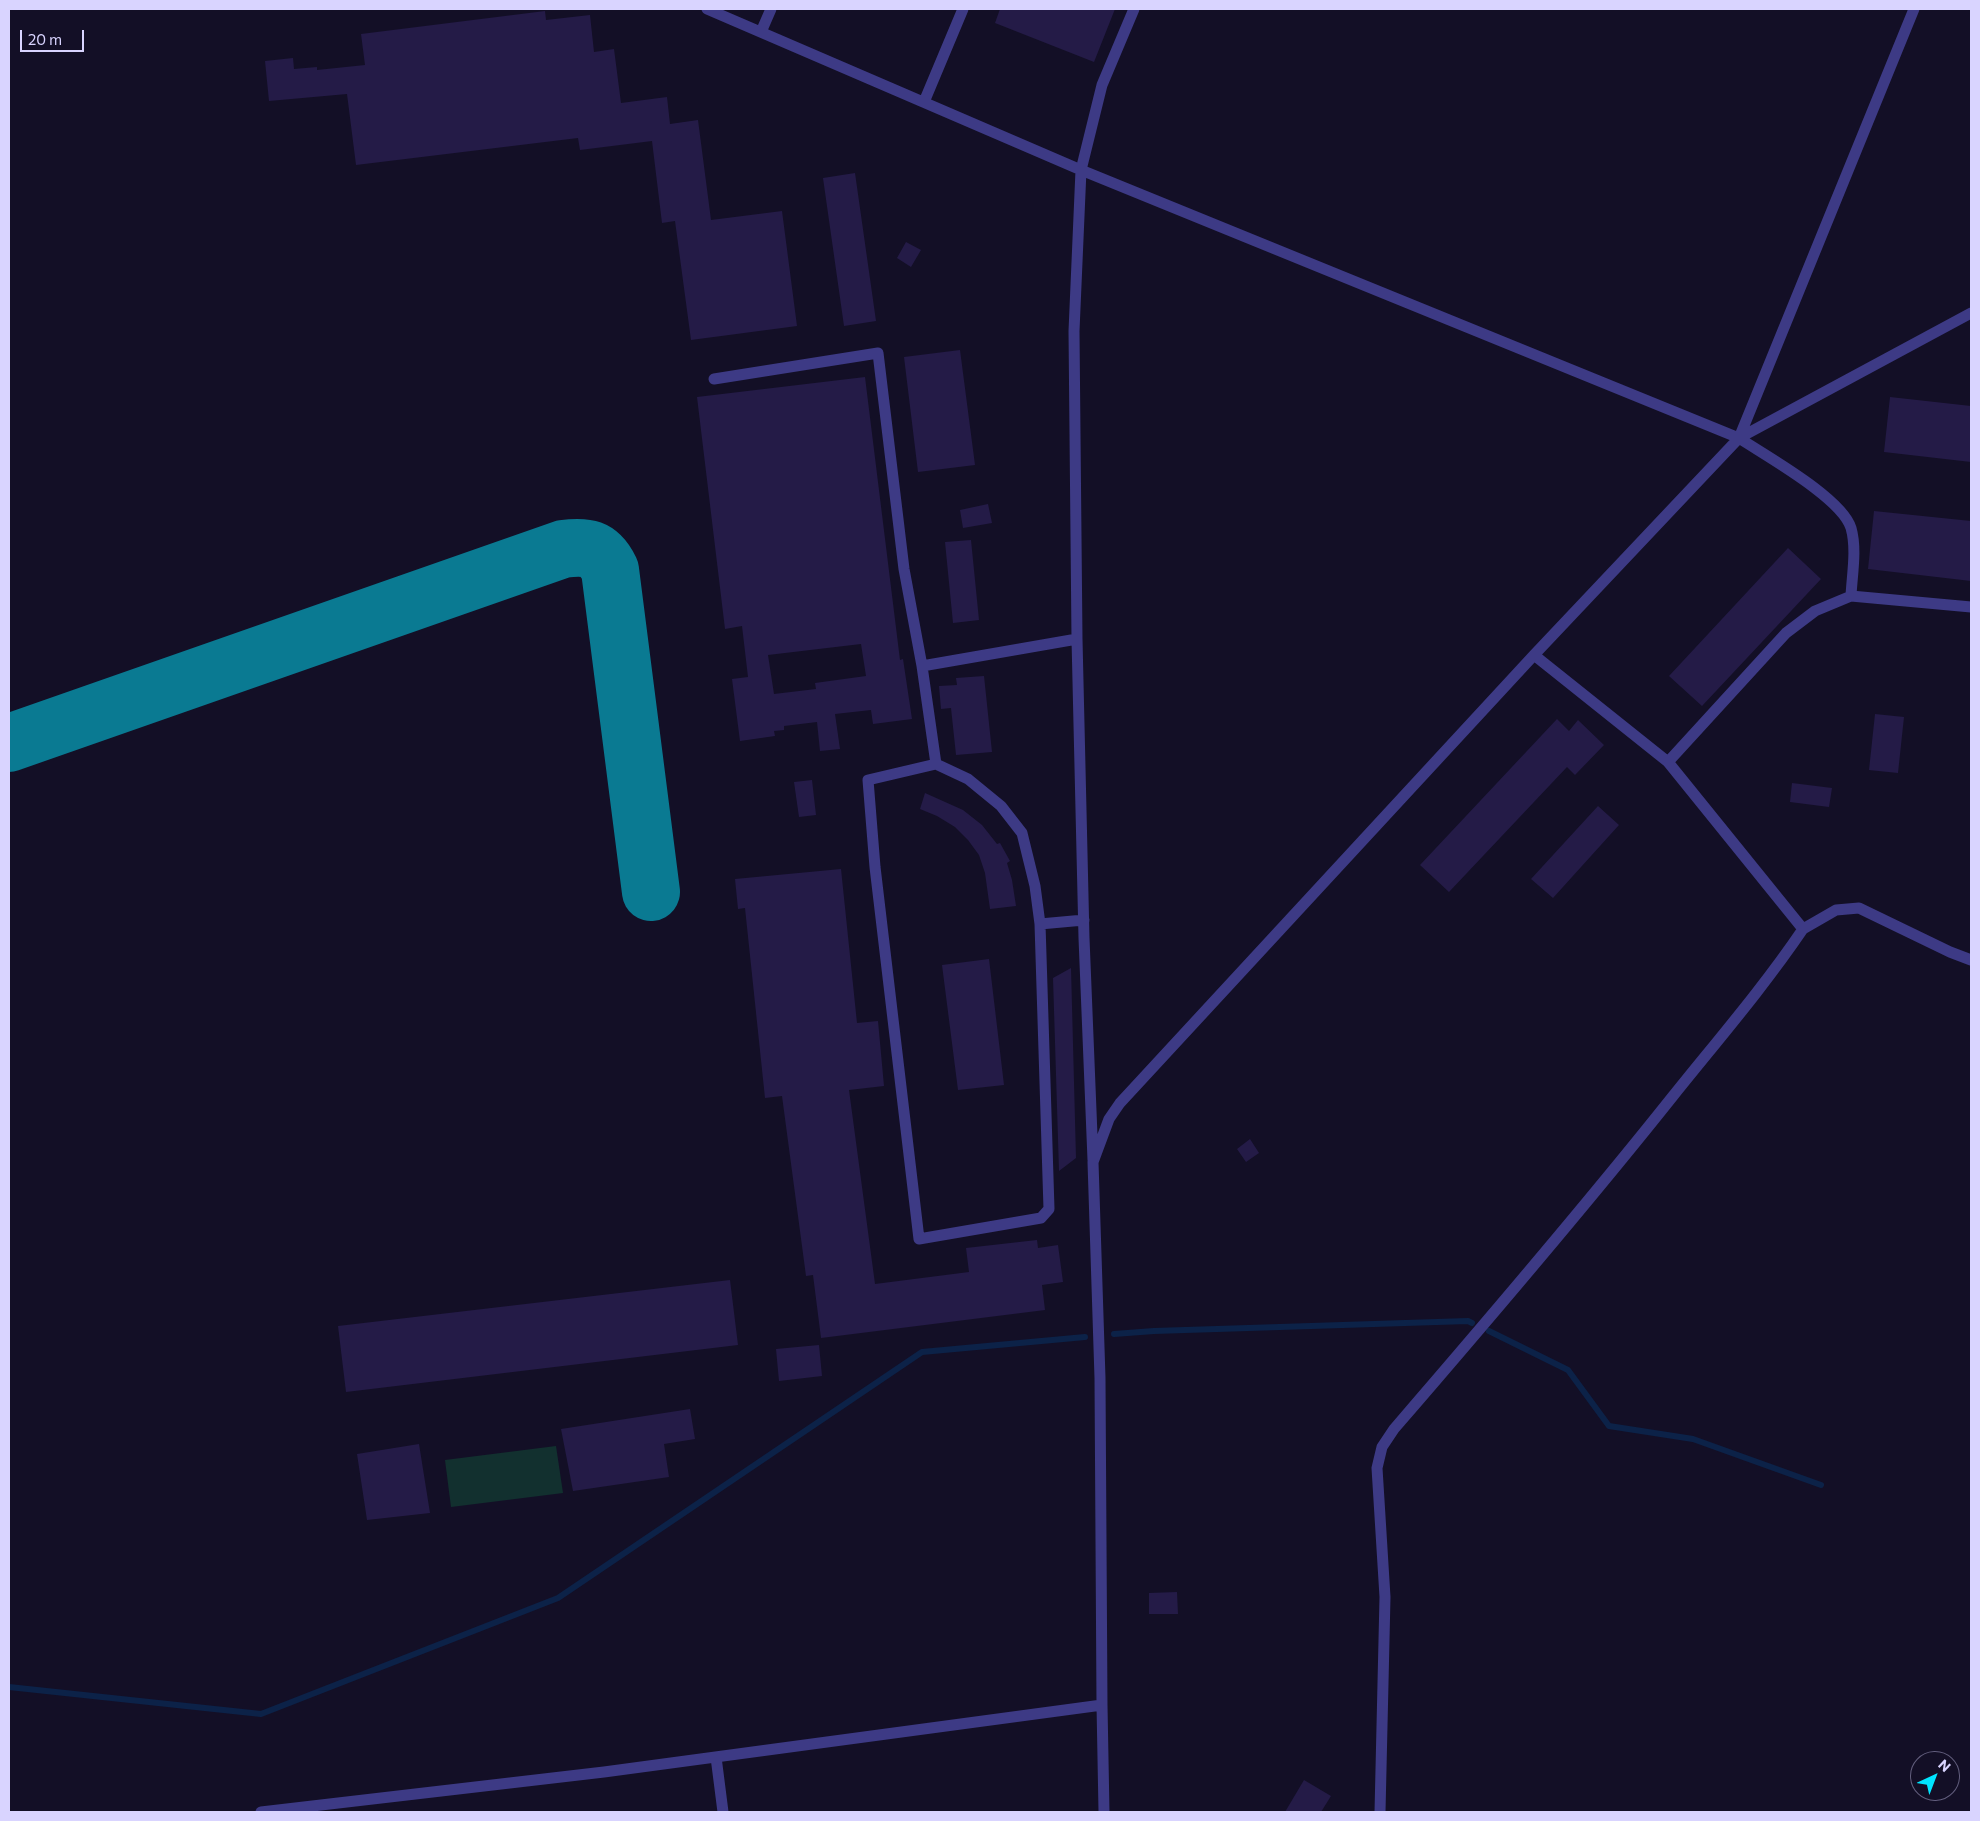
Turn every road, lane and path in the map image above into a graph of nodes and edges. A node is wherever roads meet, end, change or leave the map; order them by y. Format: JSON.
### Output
{"nodes":[{"id":1,"x":707,"y":9,"type":"edge"},
{"id":2,"x":771,"y":9,"type":"edge"},
{"id":3,"x":964,"y":9,"type":"edge"},
{"id":4,"x":1134,"y":9,"type":"edge"},
{"id":5,"x":1914,"y":9,"type":"edge"},
{"id":6,"x":761,"y":32,"type":"junction"},
{"id":7,"x":924,"y":102,"type":"junction"},
{"id":8,"x":1081,"y":170,"type":"junction"},
{"id":9,"x":1971,"y":313,"type":"edge"},
{"id":10,"x":714,"y":379,"type":"dead end"},
{"id":11,"x":1739,"y":438,"type":"junction"},
{"id":12,"x":1851,"y":596,"type":"junction"},
{"id":13,"x":1971,"y":607,"type":"edge"},
{"id":14,"x":1078,"y":639,"type":"junction"},
{"id":15,"x":1534,"y":655,"type":"junction"},
{"id":16,"x":922,"y":666,"type":"junction"},
{"id":17,"x":1668,"y":762,"type":"junction"},
{"id":18,"x":936,"y":764,"type":"junction"},
{"id":19,"x":1084,"y":920,"type":"junction"},
{"id":20,"x":1040,"y":924,"type":"junction"},
{"id":21,"x":1803,"y":930,"type":"junction"},
{"id":22,"x":1971,"y":960,"type":"edge"},
{"id":23,"x":1093,"y":1162,"type":"junction"},
{"id":24,"x":1102,"y":1705,"type":"junction"},
{"id":25,"x":716,"y":1757,"type":"junction"},
{"id":26,"x":261,"y":1812,"type":"edge"},
{"id":27,"x":724,"y":1812,"type":"edge"},
{"id":28,"x":1104,"y":1812,"type":"edge"},
{"id":29,"x":1380,"y":1812,"type":"edge"}],
"edges":[{"from":1,"to":6,"type":"lane"},
{"from":2,"to":6,"type":"lane"},
{"from":3,"to":7,"type":"lane"},
{"from":4,"to":8,"type":"lane"},
{"from":5,"to":11,"type":"lane"},
{"from":6,"to":7,"type":"lane"},
{"from":7,"to":8,"type":"lane"},
{"from":8,"to":11,"type":"lane"},
{"from":8,"to":14,"type":"lane"},
{"from":9,"to":11,"type":"lane"},
{"from":10,"to":16,"type":"lane"},
{"from":11,"to":12,"type":"lane"},
{"from":11,"to":15,"type":"lane"},
{"from":12,"to":13,"type":"lane"},
{"from":12,"to":17,"type":"lane"},
{"from":14,"to":16,"type":"lane"},
{"from":14,"to":19,"type":"lane"},
{"from":15,"to":17,"type":"lane"},
{"from":15,"to":23,"type":"lane"},
{"from":16,"to":18,"type":"lane"},
{"from":17,"to":21,"type":"lane"},
{"from":18,"to":20,"type":"lane"},
{"from":18,"to":20,"type":"lane"},
{"from":19,"to":20,"type":"lane"},
{"from":19,"to":23,"type":"lane"},
{"from":21,"to":22,"type":"lane"},
{"from":21,"to":29,"type":"lane"},
{"from":23,"to":24,"type":"lane"},
{"from":24,"to":25,"type":"lane"},
{"from":24,"to":28,"type":"lane"},
{"from":25,"to":26,"type":"lane"},
{"from":25,"to":27,"type":"lane"}]}
